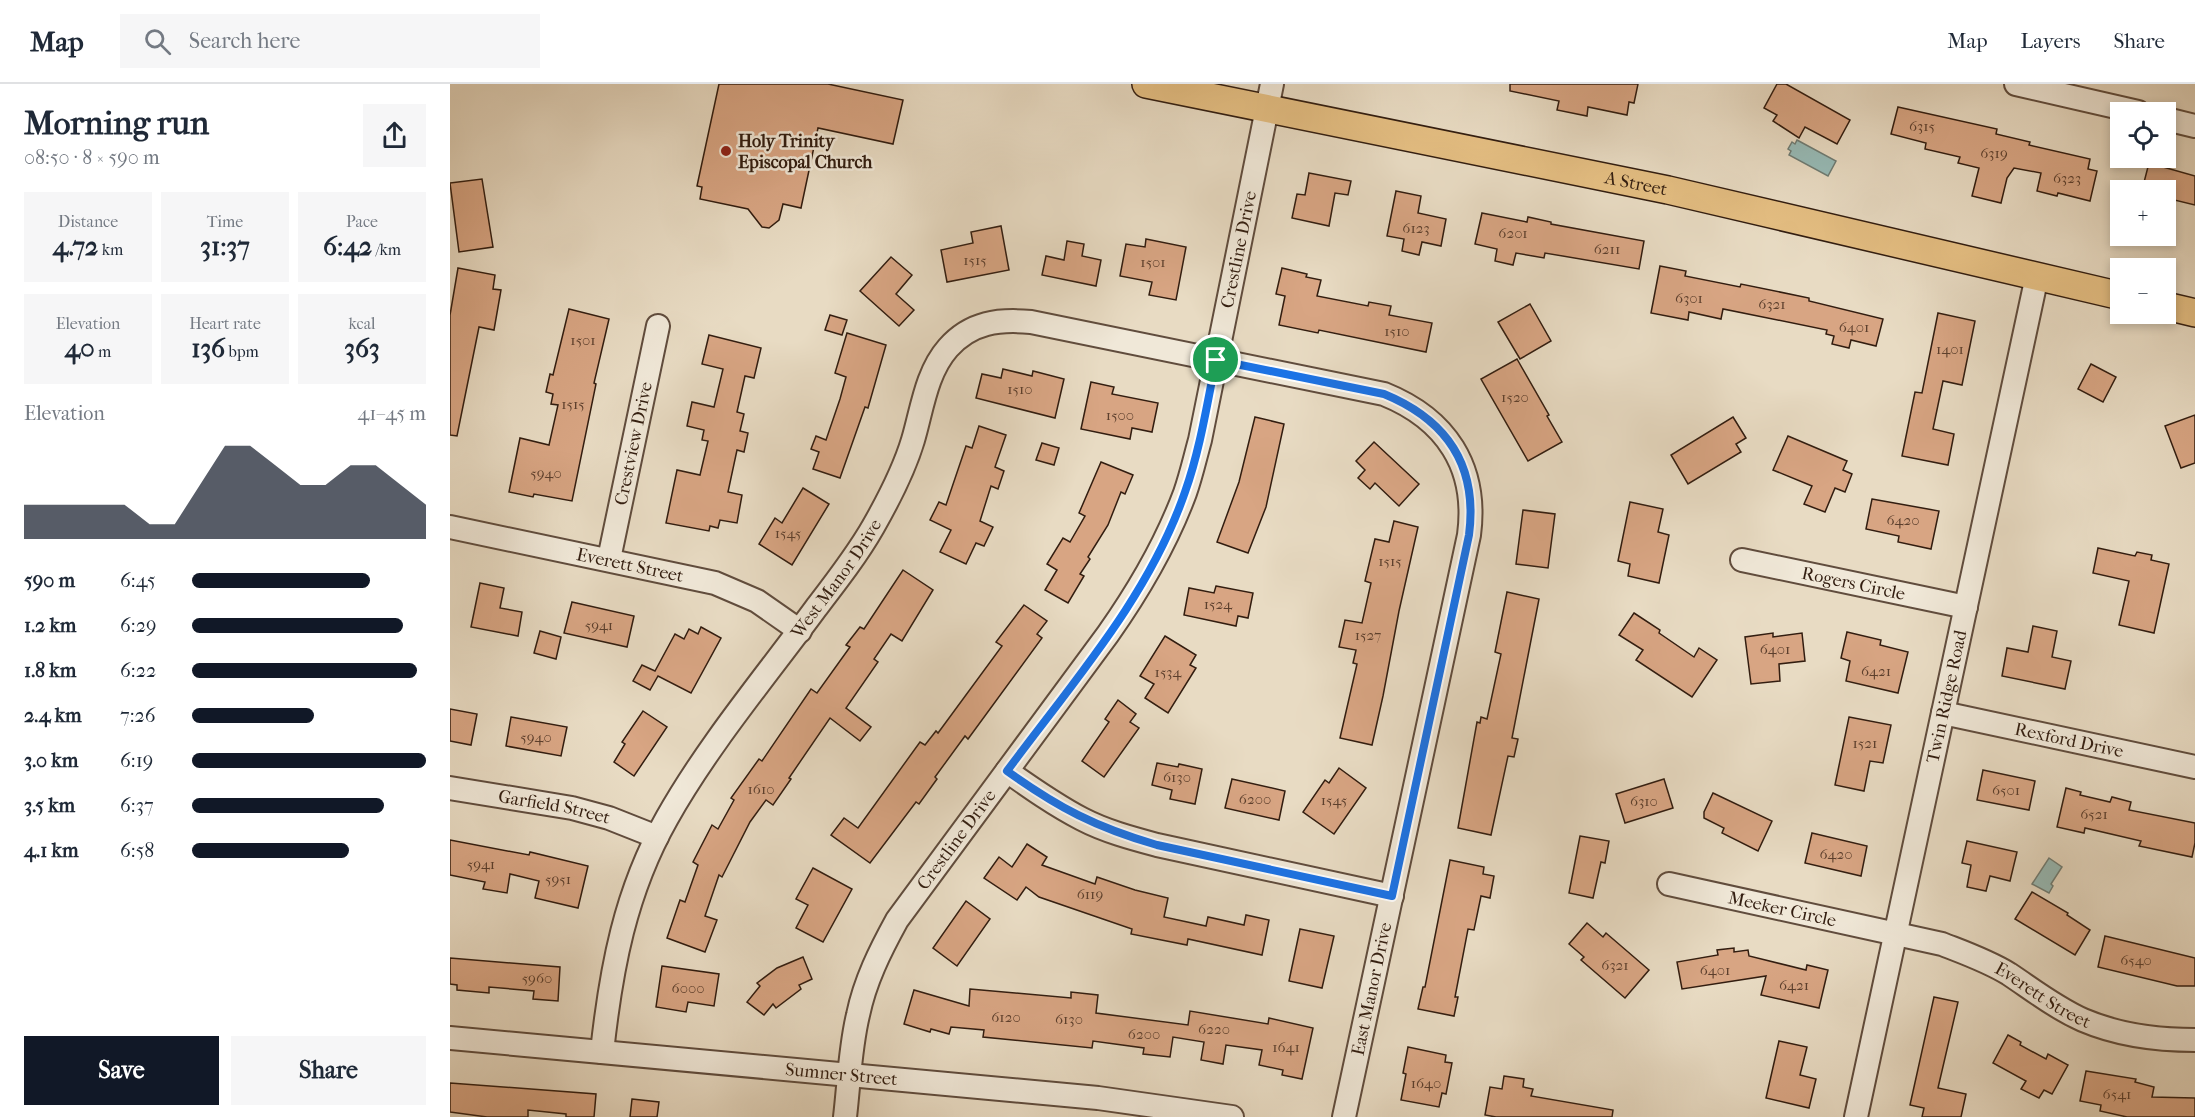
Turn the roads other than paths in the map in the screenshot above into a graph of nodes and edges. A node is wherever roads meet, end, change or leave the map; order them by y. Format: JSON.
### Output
{"nodes":[{"id":1,"x":1146,"y":84,"type":"edge"},
{"id":2,"x":2016,"y":84,"type":"edge"},
{"id":3,"x":2066,"y":90,"type":"edge"},
{"id":4,"x":1269,"y":96,"type":"edge"},
{"id":5,"x":2110,"y":103,"type":"edge"},
{"id":6,"x":2176,"y":121,"type":"edge"},
{"id":7,"x":2195,"y":126,"type":"edge"},
{"id":8,"x":2037,"y":276,"type":"junction"},
{"id":9,"x":2110,"y":293,"type":"edge"},
{"id":10,"x":2176,"y":308,"type":"edge"},
{"id":11,"x":2195,"y":313,"type":"edge"},
{"id":12,"x":658,"y":326,"type":"dead end"},
{"id":13,"x":1216,"y":360,"type":"junction"},
{"id":14,"x":450,"y":527,"type":"edge"},
{"id":15,"x":609,"y":559,"type":"junction"},
{"id":16,"x":1743,"y":560,"type":"dead end"},
{"id":17,"x":1966,"y":607,"type":"junction"},
{"id":18,"x":800,"y":631,"type":"junction"},
{"id":19,"x":1943,"y":713,"type":"junction"},
{"id":20,"x":2195,"y":766,"type":"edge"},
{"id":21,"x":1007,"y":771,"type":"junction"},
{"id":22,"x":450,"y":788,"type":"edge"},
{"id":23,"x":657,"y":837,"type":"junction"},
{"id":24,"x":1669,"y":884,"type":"dead end"},
{"id":25,"x":1392,"y":896,"type":"junction"},
{"id":26,"x":1896,"y":932,"type":"junction"},
{"id":27,"x":450,"y":1038,"type":"edge"},
{"id":28,"x":2195,"y":1040,"type":"edge"},
{"id":29,"x":602,"y":1052,"type":"junction"},
{"id":30,"x":850,"y":1075,"type":"junction"},
{"id":31,"x":1097,"y":1107,"type":"edge"},
{"id":32,"x":845,"y":1117,"type":"edge"},
{"id":33,"x":1232,"y":1117,"type":"edge"},
{"id":34,"x":1344,"y":1117,"type":"edge"},
{"id":35,"x":1856,"y":1117,"type":"edge"}],
"edges":[{"from":1,"to":4,"type":"main road","name":"A Street"},
{"from":2,"to":3,"type":"street"},
{"from":3,"to":5,"type":"street"},
{"from":4,"to":8,"type":"main road","name":"A Street"},
{"from":4,"to":13,"type":"street","name":"Crestline Drive"},
{"from":6,"to":7,"type":"street"},
{"from":8,"to":9,"type":"main road","name":"A Street"},
{"from":8,"to":17,"type":"street","name":"Twin Ridge Road"},
{"from":10,"to":11,"type":"main road"},
{"from":12,"to":15,"type":"street","name":"Crestview Drive"},
{"from":13,"to":18,"type":"street","name":"West Manor Drive"},
{"from":13,"to":21,"type":"street","name":"Crestline Drive"},
{"from":13,"to":25,"type":"street","name":"East Manor Drive"},
{"from":14,"to":15,"type":"street","name":"Everett Street"},
{"from":15,"to":18,"type":"street","name":"Everett Street"},
{"from":16,"to":17,"type":"street","name":"Rogers Circle"},
{"from":17,"to":19,"type":"street","name":"Twin Ridge Road"},
{"from":18,"to":23,"type":"street","name":"West Manor Drive"},
{"from":19,"to":20,"type":"street","name":"Rexford Drive"},
{"from":19,"to":26,"type":"street","name":"Twin Ridge Road"},
{"from":21,"to":25,"type":"street"},
{"from":21,"to":30,"type":"street","name":"Crestline Drive"},
{"from":22,"to":23,"type":"street","name":"Garfield Street"},
{"from":23,"to":29,"type":"street","name":"West Manor Drive"},
{"from":24,"to":26,"type":"street","name":"Meeker Circle"},
{"from":25,"to":34,"type":"street","name":"East Manor Drive"},
{"from":26,"to":28,"type":"street","name":"Everett Street"},
{"from":26,"to":35,"type":"street","name":"Twin Ridge Road"},
{"from":27,"to":29,"type":"street","name":"Sumner Street"},
{"from":29,"to":30,"type":"street","name":"Sumner Street"},
{"from":30,"to":31,"type":"street","name":"Sumner Street"},
{"from":30,"to":32,"type":"street","name":"Crestline Drive"},
{"from":31,"to":33,"type":"street","name":"Sumner Street"}]}
